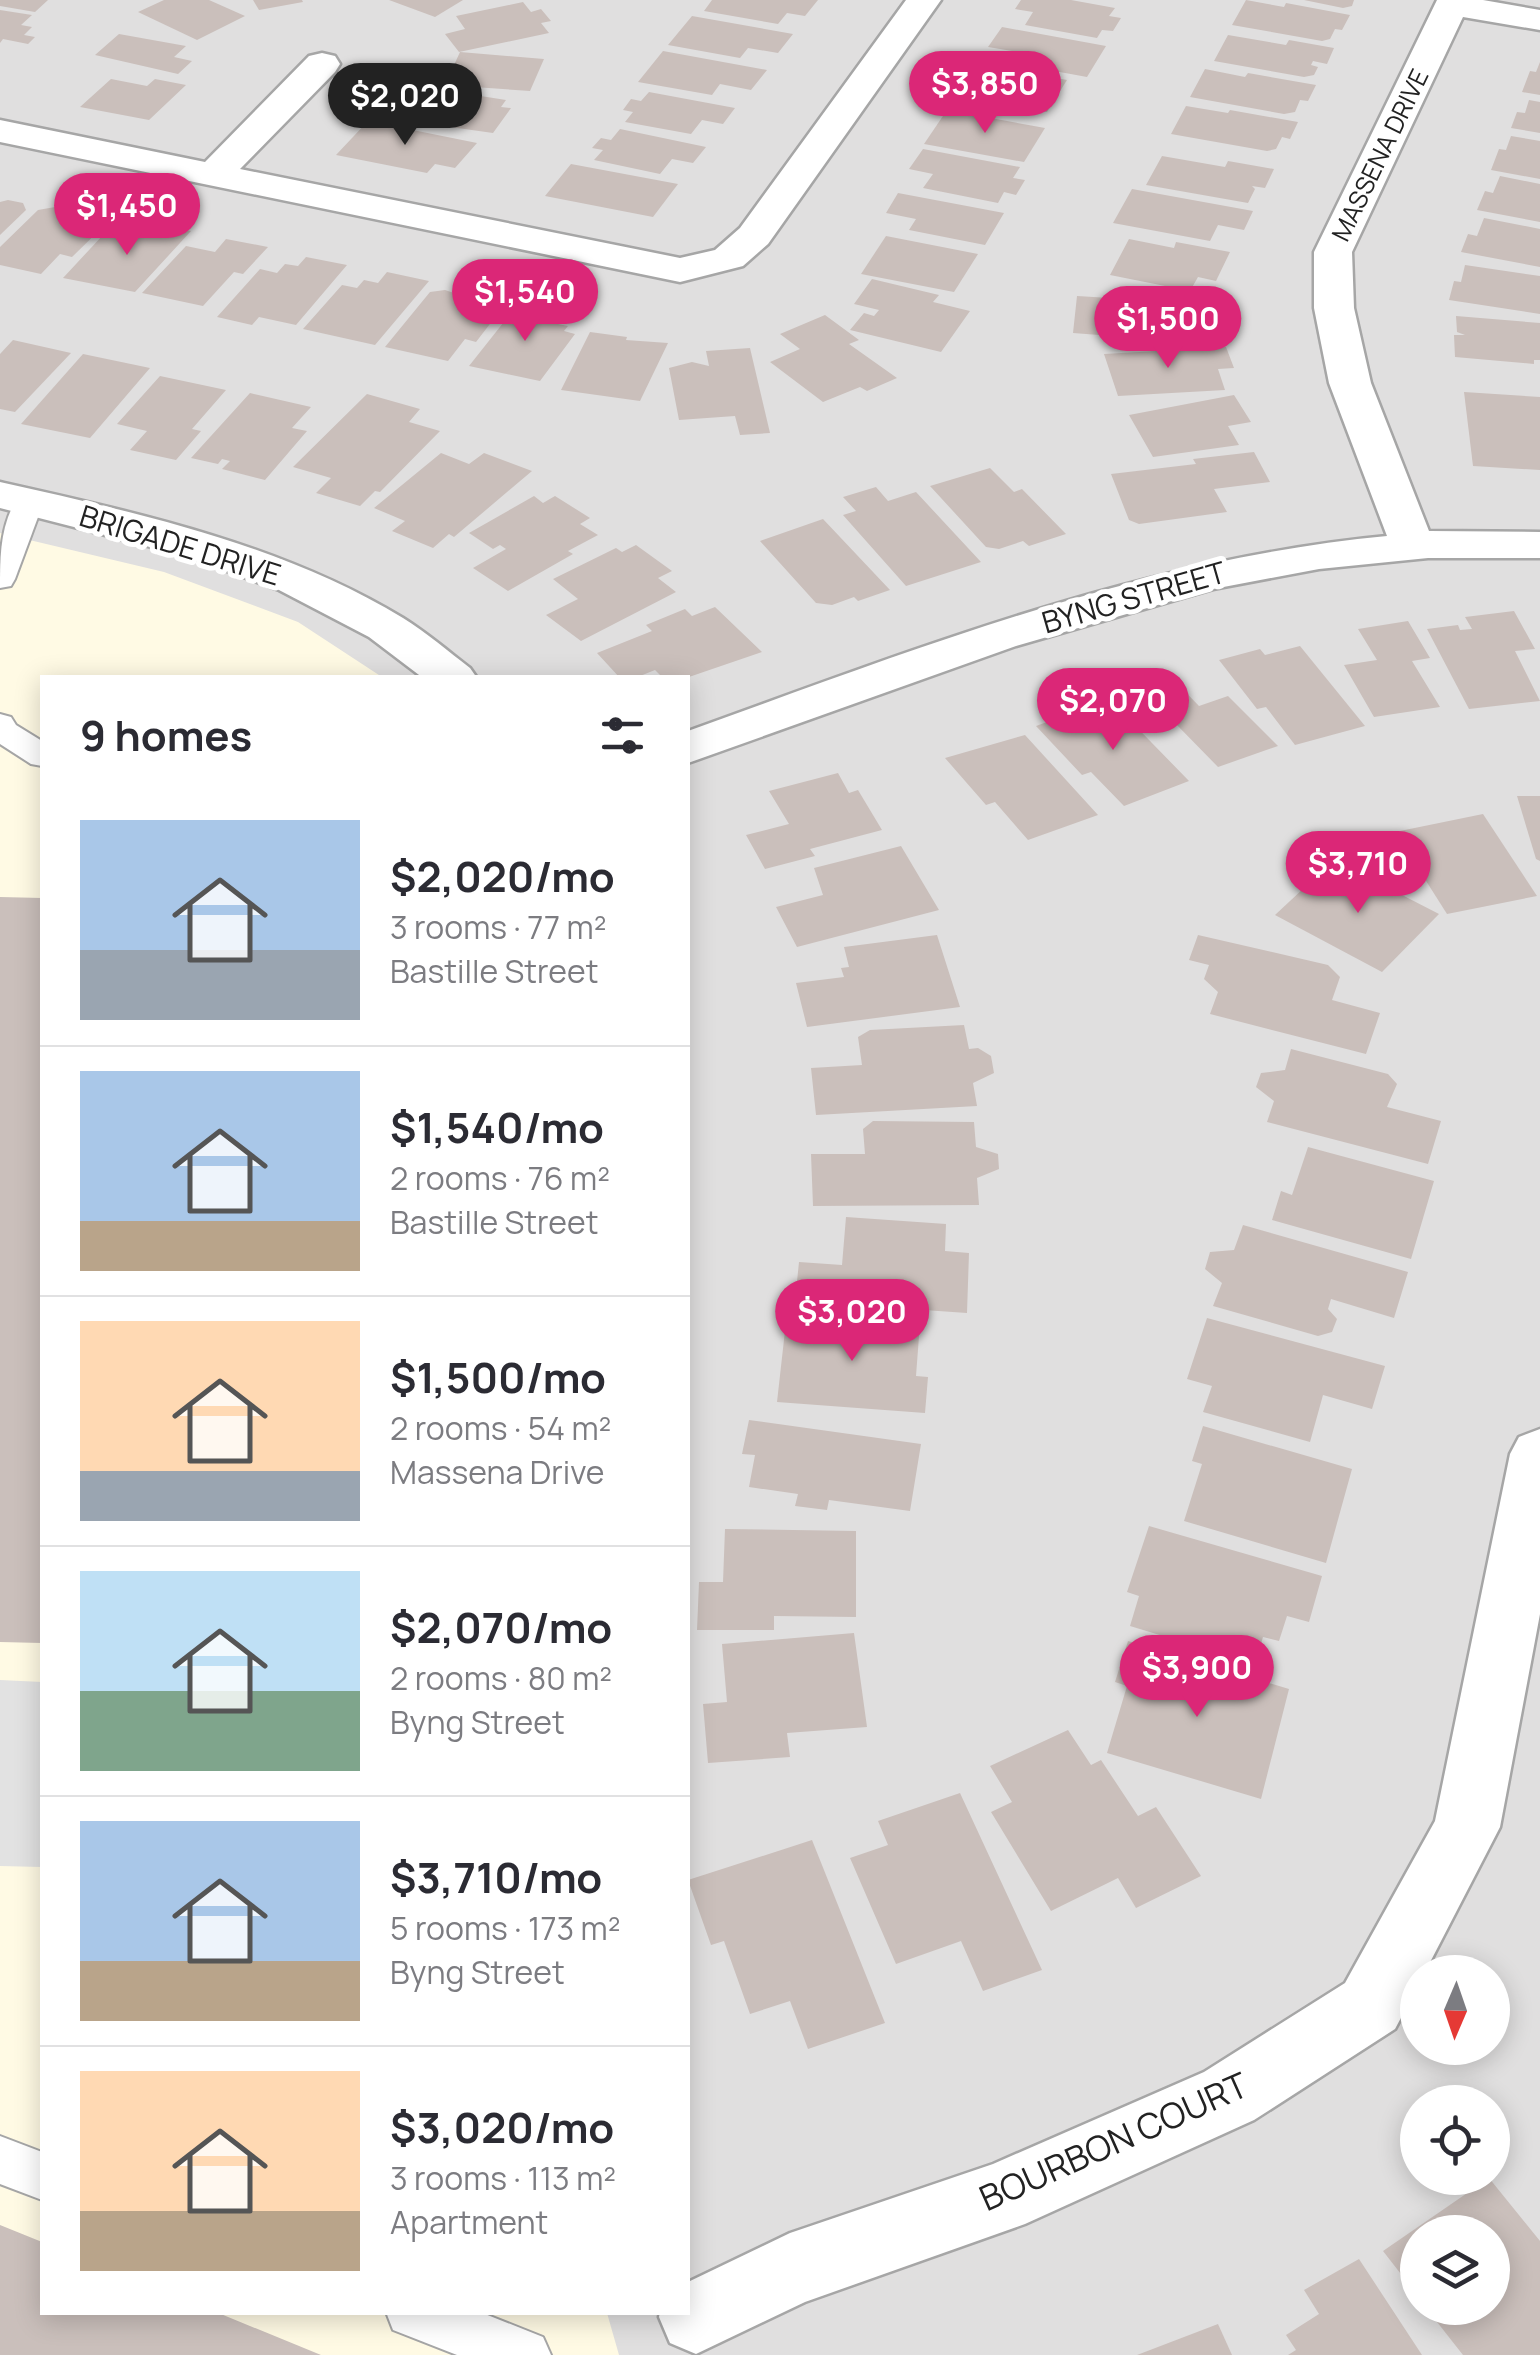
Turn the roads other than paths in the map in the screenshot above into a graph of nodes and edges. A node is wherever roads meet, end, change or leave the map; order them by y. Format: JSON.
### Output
{"nodes":[{"id":1,"x":924,"y":0,"type":"edge"},
{"id":2,"x":1452,"y":3,"type":"edge"},
{"id":3,"x":1540,"y":20,"type":"edge"},
{"id":4,"x":322,"y":64,"type":"dead end"},
{"id":5,"x":0,"y":131,"type":"edge"},
{"id":6,"x":214,"y":174,"type":"junction"},
{"id":7,"x":15,"y":498,"type":"edge"},
{"id":8,"x":1412,"y":544,"type":"junction"},
{"id":9,"x":1540,"y":545,"type":"edge"},
{"id":10,"x":0,"y":579,"type":"edge"},
{"id":11,"x":450,"y":675,"type":"edge"},
{"id":12,"x":0,"y":724,"type":"edge"},
{"id":13,"x":690,"y":747,"type":"edge"},
{"id":14,"x":40,"y":755,"type":"edge"},
{"id":15,"x":1540,"y":1454,"type":"edge"},
{"id":16,"x":0,"y":2160,"type":"edge"},
{"id":17,"x":40,"y":2175,"type":"edge"},
{"id":18,"x":418,"y":2315,"type":"edge"},
{"id":19,"x":697,"y":2323,"type":"edge"},
{"id":20,"x":525,"y":2355,"type":"edge"}],
"edges":[{"from":1,"to":6,"type":"street"},
{"from":2,"to":3,"type":"street"},
{"from":2,"to":8,"type":"street","name":"MASSENA DRIVE"},
{"from":4,"to":6,"type":"street"},
{"from":5,"to":6,"type":"street"},
{"from":7,"to":10,"type":"lane"},
{"from":7,"to":11,"type":"street","name":"BRIGADE DRIVE"},
{"from":8,"to":9,"type":"street","name":"BYNG STREET"},
{"from":8,"to":13,"type":"street","name":"BYNG STREET"},
{"from":12,"to":14,"type":"lane"},
{"from":15,"to":19,"type":"street","name":"BOURBON COURT"},
{"from":16,"to":17,"type":"lane"},
{"from":18,"to":20,"type":"lane"}]}
